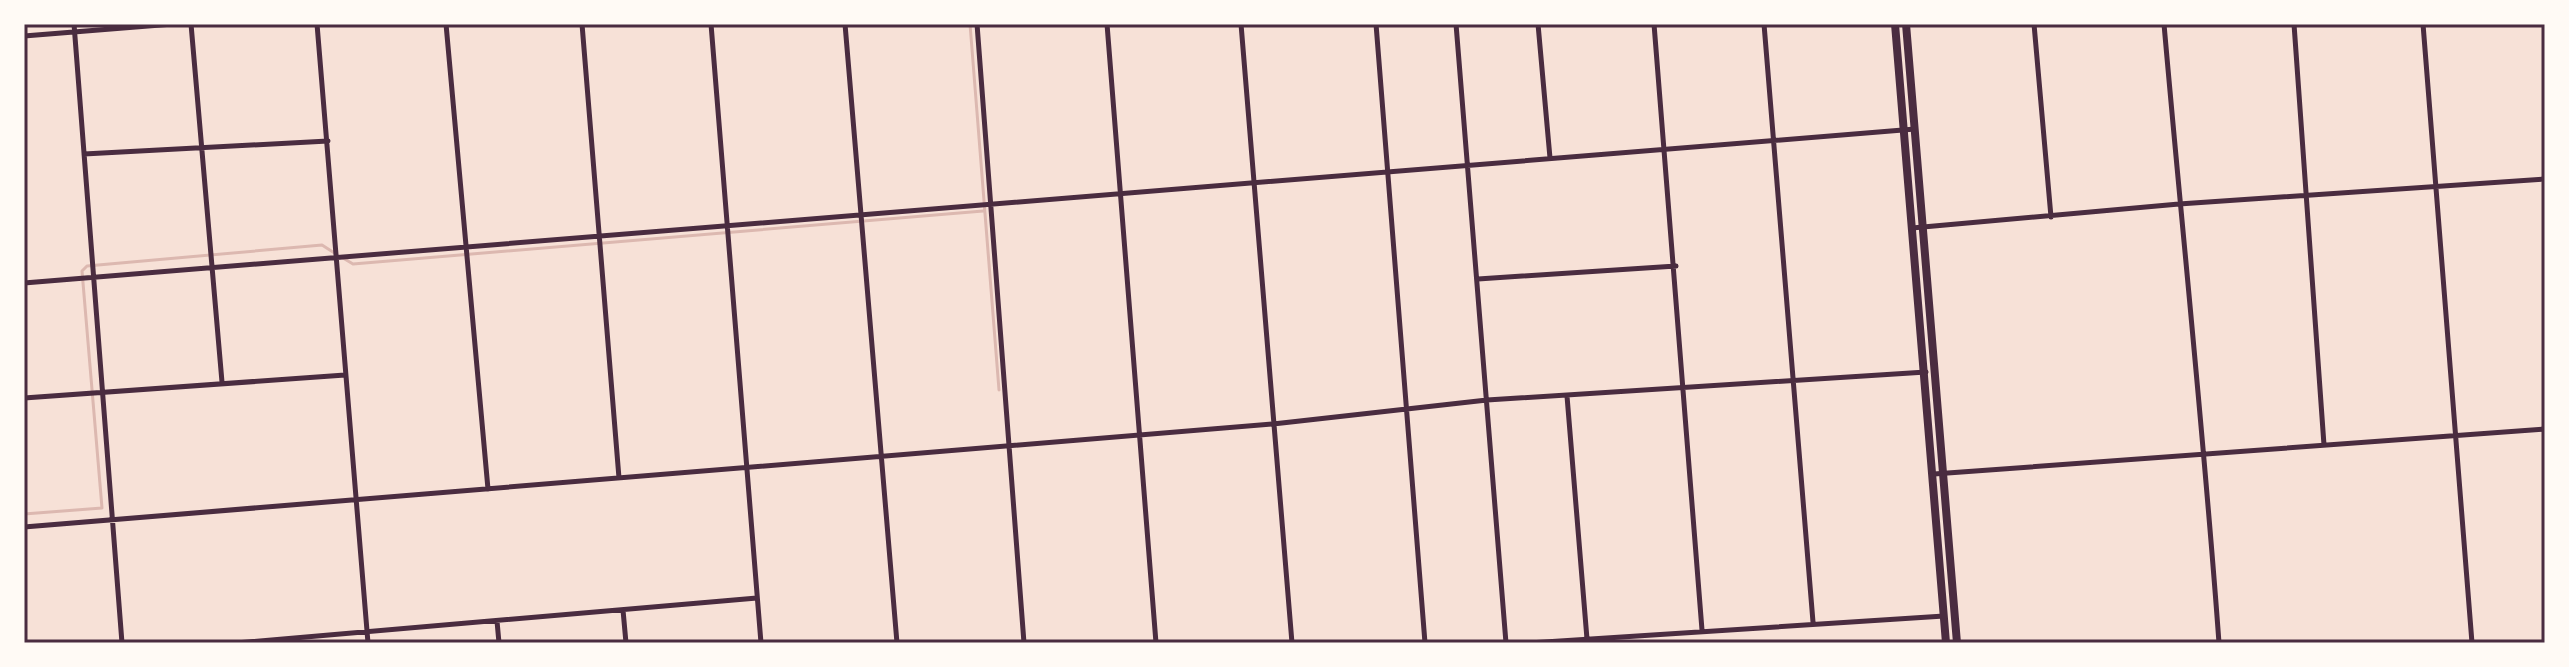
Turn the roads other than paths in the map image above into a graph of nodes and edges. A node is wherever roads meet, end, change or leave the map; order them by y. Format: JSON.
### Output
{"nodes":[{"id":1,"x":74,"y":24,"type":"edge"},
{"id":2,"x":173,"y":24,"type":"edge"},
{"id":3,"x":191,"y":24,"type":"edge"},
{"id":4,"x":317,"y":24,"type":"edge"},
{"id":5,"x":446,"y":24,"type":"edge"},
{"id":6,"x":582,"y":24,"type":"edge"},
{"id":7,"x":711,"y":24,"type":"edge"},
{"id":8,"x":845,"y":24,"type":"edge"},
{"id":9,"x":977,"y":24,"type":"edge"},
{"id":10,"x":1107,"y":24,"type":"edge"},
{"id":11,"x":1241,"y":24,"type":"edge"},
{"id":12,"x":1376,"y":24,"type":"edge"},
{"id":13,"x":1456,"y":24,"type":"edge"},
{"id":14,"x":1538,"y":24,"type":"edge"},
{"id":15,"x":1654,"y":24,"type":"edge"},
{"id":16,"x":1764,"y":24,"type":"edge"},
{"id":17,"x":1895,"y":24,"type":"edge"},
{"id":18,"x":1906,"y":24,"type":"edge"},
{"id":19,"x":2034,"y":24,"type":"edge"},
{"id":20,"x":2164,"y":24,"type":"edge"},
{"id":21,"x":2294,"y":24,"type":"edge"},
{"id":22,"x":2423,"y":24,"type":"edge"},
{"id":23,"x":75,"y":32,"type":"junction"},
{"id":24,"x":24,"y":36,"type":"edge"},
{"id":25,"x":1902,"y":128,"type":"junction"},
{"id":26,"x":1915,"y":129,"type":"junction"},
{"id":27,"x":1773,"y":138,"type":"junction"},
{"id":28,"x":328,"y":141,"type":"junction"},
{"id":29,"x":1664,"y":147,"type":"junction"},
{"id":30,"x":204,"y":148,"type":"junction"},
{"id":31,"x":84,"y":154,"type":"junction"},
{"id":32,"x":1550,"y":158,"type":"junction"},
{"id":33,"x":1467,"y":163,"type":"junction"},
{"id":34,"x":1387,"y":170,"type":"junction"},
{"id":35,"x":2545,"y":179,"type":"edge"},
{"id":36,"x":1254,"y":182,"type":"junction"},
{"id":37,"x":2438,"y":184,"type":"junction"},
{"id":38,"x":1119,"y":192,"type":"junction"},
{"id":39,"x":2304,"y":194,"type":"junction"},
{"id":40,"x":993,"y":203,"type":"junction"},
{"id":41,"x":2179,"y":204,"type":"junction"},
{"id":42,"x":861,"y":213,"type":"junction"},
{"id":43,"x":2051,"y":217,"type":"junction"},
{"id":44,"x":729,"y":225,"type":"junction"},
{"id":45,"x":1923,"y":227,"type":"junction"},
{"id":46,"x":1911,"y":228,"type":"junction"},
{"id":47,"x":601,"y":235,"type":"junction"},
{"id":48,"x":468,"y":246,"type":"junction"},
{"id":49,"x":336,"y":257,"type":"junction"},
{"id":50,"x":1676,"y":266,"type":"junction"},
{"id":51,"x":211,"y":267,"type":"junction"},
{"id":52,"x":93,"y":277,"type":"junction"},
{"id":53,"x":1478,"y":279,"type":"junction"},
{"id":54,"x":24,"y":283,"type":"edge"},
{"id":55,"x":1924,"y":372,"type":"junction"},
{"id":56,"x":1935,"y":372,"type":"junction"},
{"id":57,"x":345,"y":375,"type":"junction"},
{"id":58,"x":1793,"y":381,"type":"junction"},
{"id":59,"x":222,"y":382,"type":"junction"},
{"id":60,"x":1684,"y":388,"type":"junction"},
{"id":61,"x":102,"y":391,"type":"junction"},
{"id":62,"x":1567,"y":396,"type":"junction"},
{"id":63,"x":24,"y":398,"type":"edge"},
{"id":64,"x":1487,"y":400,"type":"junction"},
{"id":65,"x":1408,"y":409,"type":"junction"},
{"id":66,"x":1273,"y":424,"type":"junction"},
{"id":67,"x":2545,"y":429,"type":"edge"},
{"id":68,"x":1138,"y":435,"type":"junction"},
{"id":69,"x":2455,"y":437,"type":"junction"},
{"id":70,"x":2324,"y":445,"type":"junction"},
{"id":71,"x":1009,"y":446,"type":"junction"},
{"id":72,"x":2205,"y":454,"type":"junction"},
{"id":73,"x":882,"y":456,"type":"junction"},
{"id":74,"x":748,"y":466,"type":"junction"},
{"id":75,"x":1939,"y":474,"type":"junction"},
{"id":76,"x":619,"y":478,"type":"junction"},
{"id":77,"x":488,"y":489,"type":"junction"},
{"id":78,"x":357,"y":500,"type":"junction"},
{"id":79,"x":111,"y":520,"type":"junction"},
{"id":80,"x":24,"y":527,"type":"edge"},
{"id":81,"x":757,"y":598,"type":"junction"},
{"id":82,"x":623,"y":610,"type":"junction"},
{"id":83,"x":1944,"y":616,"type":"junction"},
{"id":84,"x":497,"y":621,"type":"junction"},
{"id":85,"x":1813,"y":622,"type":"junction"},
{"id":86,"x":1702,"y":630,"type":"junction"},
{"id":87,"x":367,"y":632,"type":"junction"},
{"id":88,"x":1587,"y":639,"type":"junction"},
{"id":89,"x":122,"y":643,"type":"edge"},
{"id":90,"x":236,"y":643,"type":"edge"},
{"id":91,"x":368,"y":643,"type":"edge"},
{"id":92,"x":499,"y":643,"type":"edge"},
{"id":93,"x":626,"y":643,"type":"edge"},
{"id":94,"x":761,"y":643,"type":"edge"},
{"id":95,"x":897,"y":643,"type":"edge"},
{"id":96,"x":1024,"y":643,"type":"edge"},
{"id":97,"x":1156,"y":643,"type":"edge"},
{"id":98,"x":1292,"y":643,"type":"edge"},
{"id":99,"x":1425,"y":643,"type":"edge"},
{"id":100,"x":1506,"y":643,"type":"edge"},
{"id":101,"x":1529,"y":643,"type":"edge"},
{"id":102,"x":1946,"y":643,"type":"edge"},
{"id":103,"x":1957,"y":643,"type":"edge"},
{"id":104,"x":2219,"y":643,"type":"edge"},
{"id":105,"x":2472,"y":643,"type":"edge"}],
"edges":[{"from":1,"to":23,"type":"street"},
{"from":2,"to":23,"type":"street"},
{"from":3,"to":30,"type":"street"},
{"from":4,"to":28,"type":"street"},
{"from":5,"to":48,"type":"street"},
{"from":6,"to":47,"type":"street"},
{"from":7,"to":44,"type":"street"},
{"from":8,"to":42,"type":"street"},
{"from":9,"to":40,"type":"street"},
{"from":10,"to":38,"type":"street"},
{"from":11,"to":36,"type":"street"},
{"from":12,"to":34,"type":"street"},
{"from":13,"to":33,"type":"street"},
{"from":14,"to":32,"type":"street"},
{"from":15,"to":29,"type":"street"},
{"from":16,"to":27,"type":"street"},
{"from":17,"to":25,"type":"main road"},
{"from":18,"to":26,"type":"main road"},
{"from":19,"to":43,"type":"street"},
{"from":20,"to":41,"type":"street"},
{"from":21,"to":39,"type":"street"},
{"from":22,"to":37,"type":"street"},
{"from":23,"to":24,"type":"street"},
{"from":23,"to":31,"type":"street"},
{"from":25,"to":26,"type":"street"},
{"from":25,"to":27,"type":"street"},
{"from":25,"to":46,"type":"main road"},
{"from":26,"to":45,"type":"main road"},
{"from":27,"to":29,"type":"street"},
{"from":27,"to":58,"type":"street"},
{"from":28,"to":30,"type":"street"},
{"from":28,"to":49,"type":"street"},
{"from":29,"to":32,"type":"street"},
{"from":29,"to":50,"type":"street"},
{"from":30,"to":31,"type":"street"},
{"from":30,"to":51,"type":"street"},
{"from":31,"to":52,"type":"street"},
{"from":32,"to":33,"type":"street"},
{"from":33,"to":34,"type":"street"},
{"from":33,"to":53,"type":"street"},
{"from":34,"to":36,"type":"street"},
{"from":34,"to":65,"type":"street"},
{"from":35,"to":37,"type":"street"},
{"from":36,"to":38,"type":"street"},
{"from":36,"to":66,"type":"street"},
{"from":37,"to":39,"type":"street"},
{"from":37,"to":69,"type":"street"},
{"from":38,"to":40,"type":"street"},
{"from":38,"to":68,"type":"street"},
{"from":39,"to":41,"type":"street"},
{"from":39,"to":70,"type":"street"},
{"from":40,"to":42,"type":"street"},
{"from":40,"to":71,"type":"street"},
{"from":41,"to":43,"type":"street"},
{"from":41,"to":72,"type":"street"},
{"from":42,"to":44,"type":"street"},
{"from":42,"to":73,"type":"street"},
{"from":43,"to":45,"type":"street"},
{"from":44,"to":47,"type":"street"},
{"from":44,"to":74,"type":"street"},
{"from":45,"to":46,"type":"street"},
{"from":45,"to":56,"type":"main road"},
{"from":46,"to":55,"type":"main road"},
{"from":47,"to":48,"type":"street"},
{"from":47,"to":76,"type":"street"},
{"from":48,"to":49,"type":"street"},
{"from":48,"to":77,"type":"street"},
{"from":49,"to":51,"type":"street"},
{"from":49,"to":57,"type":"street"},
{"from":50,"to":53,"type":"street"},
{"from":50,"to":60,"type":"street"},
{"from":51,"to":52,"type":"street"},
{"from":51,"to":59,"type":"street"},
{"from":52,"to":54,"type":"street"},
{"from":52,"to":61,"type":"street"},
{"from":53,"to":64,"type":"street"},
{"from":55,"to":56,"type":"street"},
{"from":55,"to":58,"type":"street"},
{"from":55,"to":75,"type":"main road"},
{"from":56,"to":75,"type":"main road"},
{"from":57,"to":59,"type":"street"},
{"from":57,"to":78,"type":"street"},
{"from":58,"to":60,"type":"street"},
{"from":58,"to":85,"type":"street"},
{"from":59,"to":61,"type":"street"},
{"from":60,"to":62,"type":"street"},
{"from":60,"to":86,"type":"street"},
{"from":61,"to":63,"type":"street"},
{"from":61,"to":79,"type":"street"},
{"from":62,"to":64,"type":"street"},
{"from":62,"to":88,"type":"street"},
{"from":64,"to":65,"type":"street"},
{"from":64,"to":100,"type":"street"},
{"from":65,"to":66,"type":"street"},
{"from":65,"to":99,"type":"street"},
{"from":66,"to":68,"type":"street"},
{"from":66,"to":98,"type":"street"},
{"from":67,"to":69,"type":"street"},
{"from":68,"to":71,"type":"street"},
{"from":68,"to":97,"type":"street"},
{"from":69,"to":70,"type":"street"},
{"from":69,"to":105,"type":"street"},
{"from":70,"to":72,"type":"street"},
{"from":71,"to":73,"type":"street"},
{"from":71,"to":96,"type":"street"},
{"from":72,"to":75,"type":"street"},
{"from":72,"to":104,"type":"street"},
{"from":73,"to":74,"type":"street"},
{"from":73,"to":95,"type":"street"},
{"from":74,"to":76,"type":"street"},
{"from":74,"to":81,"type":"street"},
{"from":75,"to":83,"type":"main road"},
{"from":75,"to":103,"type":"main road"},
{"from":76,"to":77,"type":"street"},
{"from":77,"to":78,"type":"street"},
{"from":78,"to":79,"type":"street"},
{"from":78,"to":87,"type":"street"},
{"from":79,"to":80,"type":"street"},
{"from":79,"to":89,"type":"street"},
{"from":81,"to":82,"type":"street"},
{"from":81,"to":94,"type":"street"},
{"from":82,"to":84,"type":"street"},
{"from":82,"to":93,"type":"street"},
{"from":83,"to":85,"type":"street"},
{"from":83,"to":102,"type":"main road"},
{"from":84,"to":87,"type":"street"},
{"from":84,"to":92,"type":"street"},
{"from":85,"to":86,"type":"street"},
{"from":86,"to":88,"type":"street"},
{"from":87,"to":90,"type":"street"},
{"from":87,"to":91,"type":"street"},
{"from":88,"to":101,"type":"street"}]}
